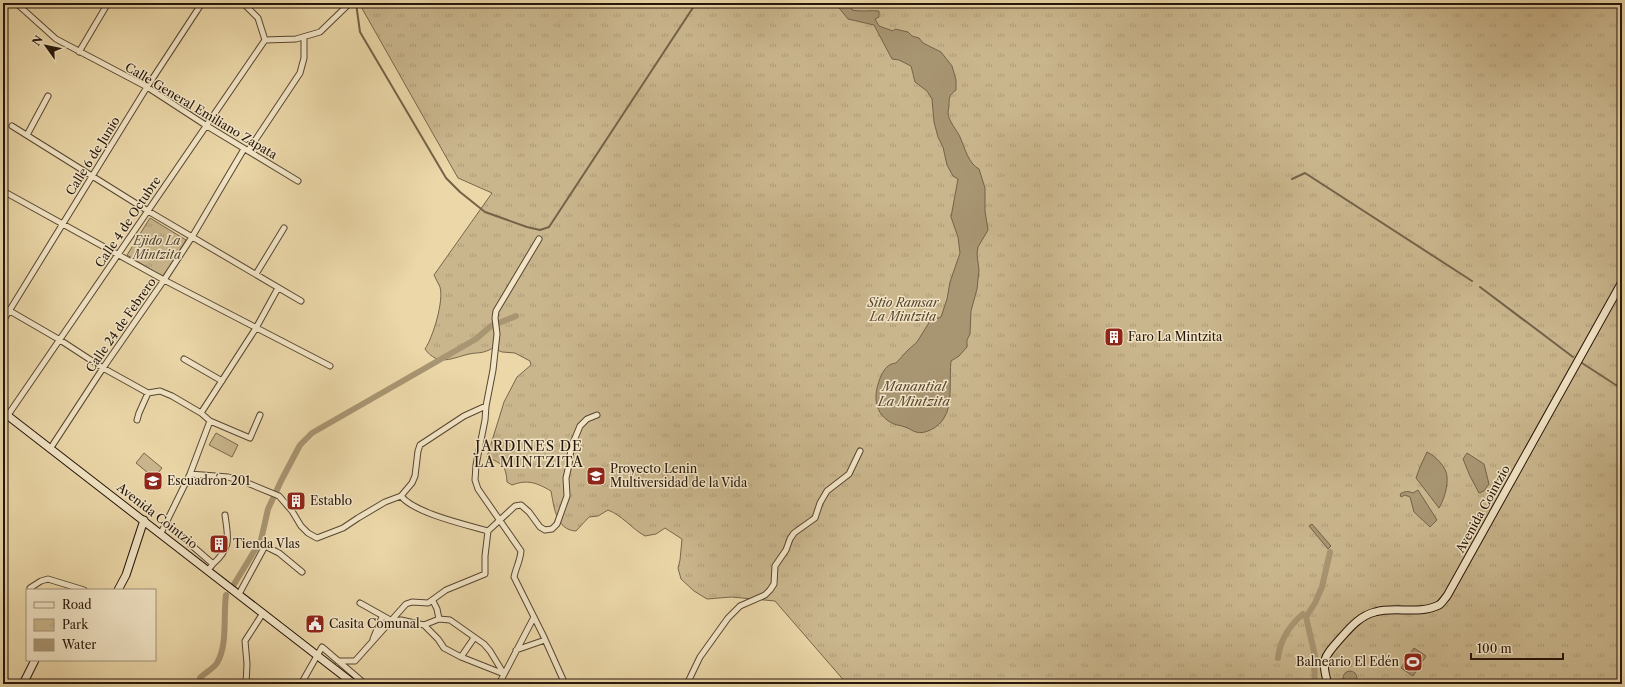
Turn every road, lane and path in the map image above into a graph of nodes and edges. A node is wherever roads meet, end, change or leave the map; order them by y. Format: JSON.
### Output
{"nodes":[{"id":1,"x":16,"y":3,"type":"edge"},
{"id":2,"x":108,"y":3,"type":"edge"},
{"id":3,"x":202,"y":3,"type":"edge"},
{"id":4,"x":243,"y":3,"type":"edge"},
{"id":5,"x":350,"y":3,"type":"edge"},
{"id":6,"x":304,"y":38,"type":"junction"},
{"id":7,"x":265,"y":40,"type":"junction"},
{"id":8,"x":79,"y":52,"type":"junction"},
{"id":9,"x":147,"y":87,"type":"junction"},
{"id":10,"x":48,"y":96,"type":"dead end"},
{"id":11,"x":12,"y":126,"type":"dead end"},
{"id":12,"x":207,"y":126,"type":"junction"},
{"id":13,"x":27,"y":135,"type":"junction"},
{"id":14,"x":246,"y":150,"type":"junction"},
{"id":15,"x":92,"y":176,"type":"junction"},
{"id":16,"x":298,"y":181,"type":"dead end"},
{"id":17,"x":3,"y":191,"type":"edge"},
{"id":18,"x":148,"y":211,"type":"junction"},
{"id":19,"x":63,"y":224,"type":"junction"},
{"id":20,"x":284,"y":228,"type":"dead end"},
{"id":21,"x":192,"y":237,"type":"junction"},
{"id":22,"x":540,"y":239,"type":"dead end"},
{"id":23,"x":119,"y":254,"type":"junction"},
{"id":24,"x":256,"y":274,"type":"junction"},
{"id":25,"x":164,"y":280,"type":"junction"},
{"id":26,"x":1622,"y":282,"type":"edge"},
{"id":27,"x":278,"y":288,"type":"junction"},
{"id":28,"x":301,"y":301,"type":"dead end"},
{"id":29,"x":3,"y":307,"type":"edge"},
{"id":30,"x":9,"y":311,"type":"junction"},
{"id":31,"x":3,"y":320,"type":"edge"},
{"id":32,"x":256,"y":328,"type":"junction"},
{"id":33,"x":60,"y":340,"type":"junction"},
{"id":34,"x":184,"y":359,"type":"dead end"},
{"id":35,"x":330,"y":366,"type":"dead end"},
{"id":36,"x":103,"y":368,"type":"junction"},
{"id":37,"x":222,"y":381,"type":"junction"},
{"id":38,"x":148,"y":393,"type":"junction"},
{"id":39,"x":486,"y":406,"type":"junction"},
{"id":40,"x":201,"y":413,"type":"junction"},
{"id":41,"x":5,"y":414,"type":"edge"},
{"id":42,"x":260,"y":415,"type":"dead end"},
{"id":43,"x":596,"y":415,"type":"dead end"},
{"id":44,"x":137,"y":420,"type":"dead end"},
{"id":45,"x":210,"y":421,"type":"junction"},
{"id":46,"x":50,"y":449,"type":"junction"},
{"id":47,"x":860,"y":451,"type":"dead end"},
{"id":48,"x":190,"y":474,"type":"junction"},
{"id":49,"x":401,"y":496,"type":"junction"},
{"id":50,"x":225,"y":515,"type":"dead end"},
{"id":51,"x":144,"y":520,"type":"junction"},
{"id":52,"x":500,"y":520,"type":"junction"},
{"id":53,"x":166,"y":523,"type":"junction"},
{"id":54,"x":488,"y":531,"type":"junction"},
{"id":55,"x":161,"y":533,"type":"junction"},
{"id":56,"x":211,"y":567,"type":"junction"},
{"id":57,"x":302,"y":572,"type":"dead end"},
{"id":58,"x":30,"y":588,"type":"dead end"},
{"id":59,"x":81,"y":589,"type":"edge"},
{"id":60,"x":119,"y":589,"type":"edge"},
{"id":61,"x":239,"y":594,"type":"junction"},
{"id":62,"x":433,"y":601,"type":"junction"},
{"id":63,"x":360,"y":603,"type":"dead end"},
{"id":64,"x":263,"y":613,"type":"junction"},
{"id":65,"x":382,"y":617,"type":"junction"},
{"id":66,"x":534,"y":617,"type":"junction"},
{"id":67,"x":439,"y":619,"type":"junction"},
{"id":68,"x":392,"y":622,"type":"junction"},
{"id":69,"x":424,"y":625,"type":"junction"},
{"id":70,"x":474,"y":638,"type":"junction"},
{"id":71,"x":545,"y":640,"type":"junction"},
{"id":72,"x":371,"y":644,"type":"junction"},
{"id":73,"x":516,"y":650,"type":"junction"},
{"id":74,"x":317,"y":656,"type":"junction"},
{"id":75,"x":461,"y":656,"type":"junction"},
{"id":76,"x":34,"y":661,"type":"edge"},
{"id":77,"x":338,"y":661,"type":"junction"},
{"id":78,"x":504,"y":674,"type":"junction"},
{"id":79,"x":23,"y":684,"type":"edge"},
{"id":80,"x":246,"y":684,"type":"edge"},
{"id":81,"x":301,"y":684,"type":"edge"},
{"id":82,"x":354,"y":684,"type":"edge"},
{"id":83,"x":364,"y":684,"type":"edge"},
{"id":84,"x":499,"y":684,"type":"edge"},
{"id":85,"x":565,"y":684,"type":"edge"},
{"id":86,"x":687,"y":684,"type":"edge"},
{"id":87,"x":1328,"y":684,"type":"edge"}],
"edges":[{"from":1,"to":8,"type":"street","name":"Calle General Emiliano Zapata"},
{"from":2,"to":8,"type":"street"},
{"from":3,"to":9,"type":"street","name":"Calle 6 de Junio"},
{"from":4,"to":7,"type":"street"},
{"from":5,"to":6,"type":"street"},
{"from":6,"to":7,"type":"street"},
{"from":6,"to":14,"type":"street","name":"Calle 24 de Febrero"},
{"from":7,"to":12,"type":"street","name":"Calle 4 de Octubre"},
{"from":8,"to":9,"type":"street","name":"Calle General Emiliano Zapata"},
{"from":9,"to":12,"type":"street","name":"Calle General Emiliano Zapata"},
{"from":9,"to":15,"type":"street","name":"Calle 6 de Junio"},
{"from":10,"to":13,"type":"street"},
{"from":11,"to":13,"type":"street"},
{"from":12,"to":14,"type":"street","name":"Calle General Emiliano Zapata"},
{"from":12,"to":18,"type":"street","name":"Calle 4 de Octubre"},
{"from":13,"to":15,"type":"street"},
{"from":14,"to":16,"type":"street","name":"Calle General Emiliano Zapata"},
{"from":14,"to":21,"type":"street","name":"Calle 24 de Febrero"},
{"from":15,"to":18,"type":"street"},
{"from":15,"to":19,"type":"street","name":"Calle 6 de Junio"},
{"from":17,"to":19,"type":"street"},
{"from":18,"to":21,"type":"street"},
{"from":18,"to":23,"type":"street","name":"Calle 4 de Octubre"},
{"from":19,"to":23,"type":"street"},
{"from":19,"to":30,"type":"street","name":"Calle 6 de Junio"},
{"from":20,"to":24,"type":"street"},
{"from":21,"to":24,"type":"street"},
{"from":21,"to":25,"type":"street","name":"Calle 24 de Febrero"},
{"from":22,"to":39,"type":"street"},
{"from":23,"to":25,"type":"street"},
{"from":23,"to":33,"type":"street","name":"Calle 4 de Octubre"},
{"from":24,"to":27,"type":"street"},
{"from":25,"to":32,"type":"street"},
{"from":25,"to":36,"type":"street","name":"Calle 24 de Febrero"},
{"from":26,"to":87,"type":"main road","name":"Avenida Cointzio"},
{"from":27,"to":28,"type":"street"},
{"from":27,"to":32,"type":"street"},
{"from":29,"to":30,"type":"street"},
{"from":30,"to":31,"type":"street","name":"Calle 6 de Junio"},
{"from":30,"to":33,"type":"street"},
{"from":32,"to":35,"type":"street"},
{"from":32,"to":37,"type":"street"},
{"from":33,"to":36,"type":"street"},
{"from":33,"to":41,"type":"street","name":"Calle 4 de Octubre"},
{"from":34,"to":37,"type":"street"},
{"from":36,"to":38,"type":"street"},
{"from":36,"to":46,"type":"street","name":"Calle 24 de Febrero"},
{"from":37,"to":40,"type":"street"},
{"from":38,"to":40,"type":"street"},
{"from":38,"to":44,"type":"street"},
{"from":39,"to":49,"type":"street"},
{"from":39,"to":52,"type":"street"},
{"from":40,"to":45,"type":"street"},
{"from":41,"to":46,"type":"main road","name":"Avenida Cointzio"},
{"from":42,"to":45,"type":"street"},
{"from":43,"to":52,"type":"street"},
{"from":45,"to":48,"type":"street"},
{"from":46,"to":51,"type":"main road","name":"Avenida Cointzio"},
{"from":47,"to":86,"type":"street"},
{"from":48,"to":49,"type":"street"},
{"from":48,"to":53,"type":"street"},
{"from":49,"to":54,"type":"street"},
{"from":50,"to":56,"type":"street"},
{"from":51,"to":55,"type":"main road","name":"Avenida Cointzio"},
{"from":51,"to":60,"type":"main road"},
{"from":52,"to":54,"type":"street"},
{"from":52,"to":66,"type":"street"},
{"from":53,"to":55,"type":"street"},
{"from":53,"to":56,"type":"street"},
{"from":54,"to":62,"type":"street"},
{"from":55,"to":56,"type":"main road","name":"Avenida Cointzio"},
{"from":56,"to":61,"type":"main road","name":"Avenida Cointzio"},
{"from":57,"to":61,"type":"street"},
{"from":58,"to":59,"type":"street"},
{"from":61,"to":64,"type":"main road","name":"Avenida Cointzio"},
{"from":62,"to":67,"type":"street"},
{"from":62,"to":68,"type":"street"},
{"from":63,"to":65,"type":"street"},
{"from":64,"to":74,"type":"main road","name":"Avenida Cointzio"},
{"from":64,"to":80,"type":"street"},
{"from":65,"to":68,"type":"street"},
{"from":65,"to":72,"type":"street"},
{"from":66,"to":71,"type":"street"},
{"from":66,"to":73,"type":"street"},
{"from":67,"to":69,"type":"street"},
{"from":67,"to":70,"type":"street"},
{"from":68,"to":69,"type":"street"},
{"from":68,"to":72,"type":"street"},
{"from":69,"to":75,"type":"street"},
{"from":70,"to":75,"type":"street"},
{"from":70,"to":78,"type":"street"},
{"from":71,"to":73,"type":"street"},
{"from":71,"to":85,"type":"street"},
{"from":72,"to":77,"type":"street"},
{"from":73,"to":78,"type":"street"},
{"from":74,"to":77,"type":"street"},
{"from":74,"to":81,"type":"street"},
{"from":74,"to":82,"type":"main road","name":"Avenida Cointzio"},
{"from":75,"to":78,"type":"street"},
{"from":76,"to":79,"type":"main road"},
{"from":77,"to":83,"type":"street"},
{"from":78,"to":84,"type":"street"}]}
